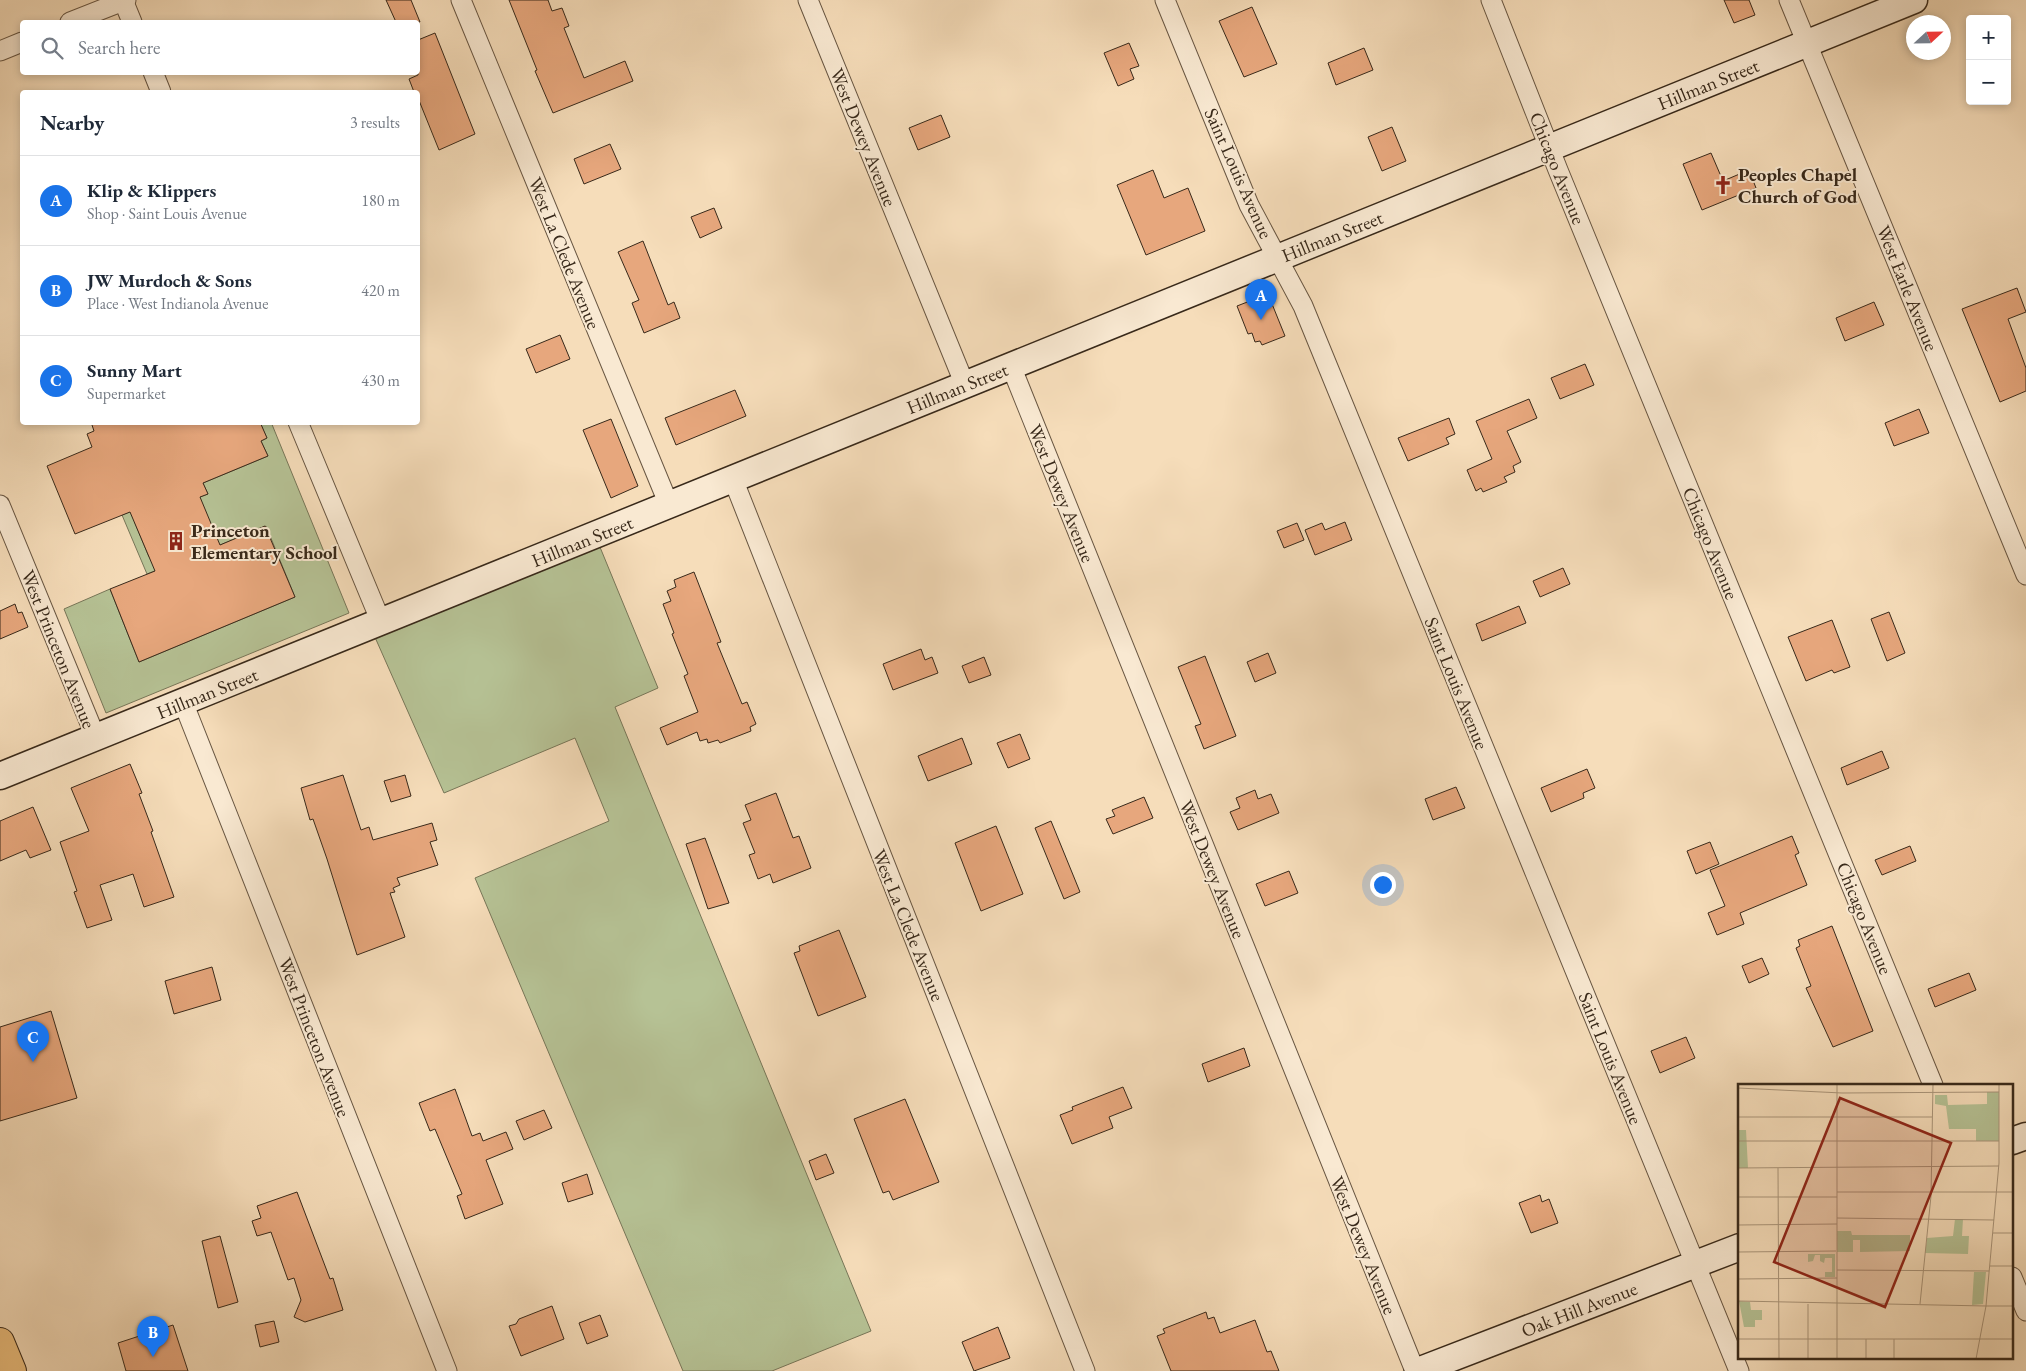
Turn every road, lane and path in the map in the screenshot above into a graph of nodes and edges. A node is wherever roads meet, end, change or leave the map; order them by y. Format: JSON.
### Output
{"nodes":[{"id":1,"x":124,"y":0,"type":"edge"},
{"id":2,"x":461,"y":0,"type":"edge"},
{"id":3,"x":808,"y":0,"type":"edge"},
{"id":4,"x":1165,"y":0,"type":"edge"},
{"id":5,"x":1491,"y":0,"type":"edge"},
{"id":6,"x":1790,"y":0,"type":"edge"},
{"id":7,"x":1914,"y":0,"type":"edge"},
{"id":8,"x":75,"y":20,"type":"edge"},
{"id":9,"x":131,"y":20,"type":"edge"},
{"id":10,"x":20,"y":43,"type":"edge"},
{"id":11,"x":1807,"y":44,"type":"junction"},
{"id":12,"x":0,"y":51,"type":"edge"},
{"id":13,"x":154,"y":75,"type":"edge"},
{"id":14,"x":161,"y":90,"type":"edge"},
{"id":15,"x":1549,"y":148,"type":"junction"},
{"id":16,"x":1278,"y":258,"type":"junction"},
{"id":17,"x":1011,"y":366,"type":"junction"},
{"id":18,"x":965,"y":385,"type":"junction"},
{"id":19,"x":299,"y":425,"type":"edge"},
{"id":20,"x":734,"y":479,"type":"junction"},
{"id":21,"x":0,"y":505,"type":"edge"},
{"id":22,"x":669,"y":505,"type":"junction"},
{"id":23,"x":2026,"y":575,"type":"edge"},
{"id":24,"x":381,"y":622,"type":"junction"},
{"id":25,"x":184,"y":702,"type":"junction"},
{"id":26,"x":96,"y":738,"type":"junction"},
{"id":27,"x":0,"y":776,"type":"edge"},
{"id":28,"x":1933,"y":1084,"type":"edge"},
{"id":29,"x":2026,"y":1136,"type":"edge"},
{"id":30,"x":2014,"y":1141,"type":"edge"},
{"id":31,"x":1738,"y":1248,"type":"edge"},
{"id":32,"x":1695,"y":1264,"type":"junction"},
{"id":33,"x":2014,"y":1282,"type":"edge"},
{"id":34,"x":2026,"y":1311,"type":"edge"},
{"id":35,"x":0,"y":1342,"type":"edge"},
{"id":36,"x":12,"y":1371,"type":"edge"},
{"id":37,"x":447,"y":1371,"type":"edge"},
{"id":38,"x":1086,"y":1371,"type":"edge"},
{"id":39,"x":1416,"y":1371,"type":"edge"},
{"id":40,"x":1739,"y":1371,"type":"edge"}],
"edges":[{"from":1,"to":8,"type":"street"},
{"from":1,"to":9,"type":"street"},
{"from":2,"to":22,"type":"street","name":"West La Clede Avenue"},
{"from":3,"to":18,"type":"street","name":"West Dewey Avenue"},
{"from":4,"to":16,"type":"street","name":"Saint Louis Avenue"},
{"from":5,"to":15,"type":"street","name":"Chicago Avenue"},
{"from":6,"to":11,"type":"street","name":"West Earle Avenue"},
{"from":7,"to":11,"type":"street","name":"Hillman Street"},
{"from":10,"to":12,"type":"street"},
{"from":11,"to":15,"type":"street","name":"Hillman Street"},
{"from":11,"to":23,"type":"street","name":"West Earle Avenue"},
{"from":13,"to":14,"type":"street"},
{"from":15,"to":16,"type":"street","name":"Hillman Street"},
{"from":15,"to":28,"type":"street","name":"Chicago Avenue"},
{"from":16,"to":17,"type":"street","name":"Hillman Street"},
{"from":16,"to":32,"type":"street","name":"Saint Louis Avenue"},
{"from":17,"to":18,"type":"street","name":"Hillman Street"},
{"from":17,"to":39,"type":"street","name":"West Dewey Avenue"},
{"from":18,"to":20,"type":"street","name":"Hillman Street"},
{"from":19,"to":24,"type":"street"},
{"from":20,"to":22,"type":"street","name":"Hillman Street"},
{"from":20,"to":38,"type":"street","name":"West La Clede Avenue"},
{"from":21,"to":26,"type":"street","name":"West Princeton Avenue"},
{"from":22,"to":24,"type":"street","name":"Hillman Street"},
{"from":24,"to":25,"type":"street","name":"Hillman Street"},
{"from":25,"to":26,"type":"street","name":"Hillman Street"},
{"from":25,"to":37,"type":"street","name":"West Princeton Avenue"},
{"from":26,"to":27,"type":"street","name":"Hillman Street"},
{"from":29,"to":30,"type":"street"},
{"from":31,"to":32,"type":"street","name":"Oak Hill Avenue"},
{"from":32,"to":39,"type":"street","name":"Oak Hill Avenue"},
{"from":32,"to":40,"type":"street","name":"Saint Louis Avenue"},
{"from":33,"to":34,"type":"street"},
{"from":35,"to":36,"type":"main road"}]}
